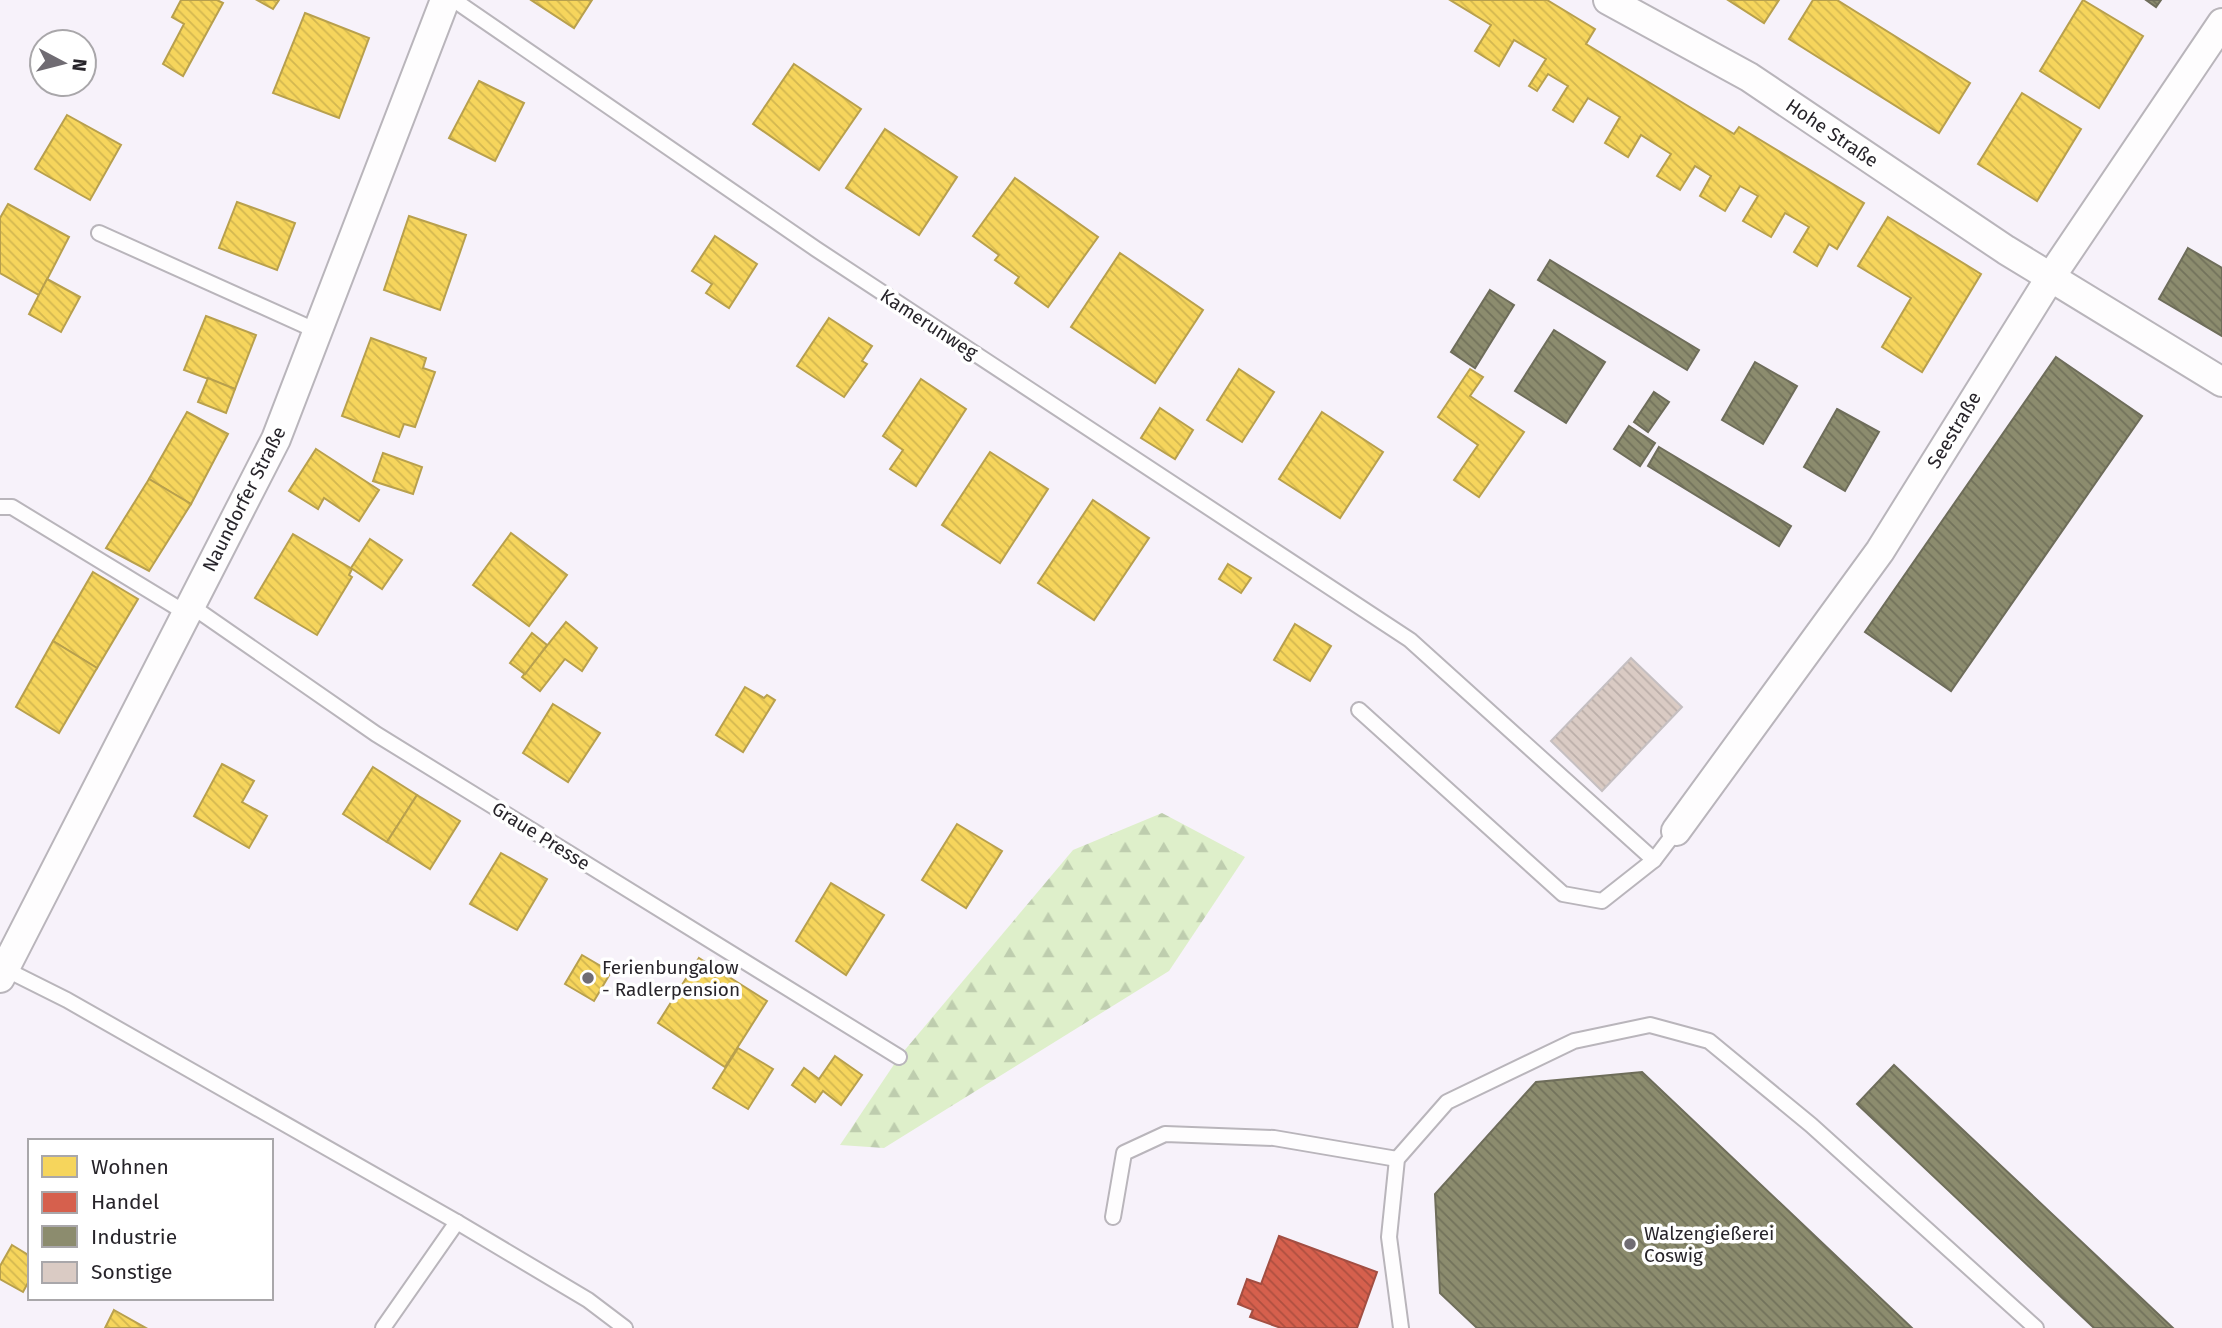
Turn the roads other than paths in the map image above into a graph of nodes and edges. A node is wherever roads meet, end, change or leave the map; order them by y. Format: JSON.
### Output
{"nodes":[{"id":1,"x":445,"y":0,"type":"edge"},
{"id":2,"x":454,"y":0,"type":"edge"},
{"id":3,"x":1608,"y":0,"type":"edge"},
{"id":4,"x":2222,"y":23,"type":"edge"},
{"id":5,"x":99,"y":233,"type":"dead end"},
{"id":6,"x":2050,"y":278,"type":"junction"},
{"id":7,"x":317,"y":331,"type":"junction"},
{"id":8,"x":2222,"y":382,"type":"edge"},
{"id":9,"x":0,"y":507,"type":"edge"},
{"id":10,"x":188,"y":609,"type":"junction"},
{"id":11,"x":1359,"y":710,"type":"dead end"},
{"id":12,"x":1676,"y":831,"type":"joint"},
{"id":13,"x":1654,"y":860,"type":"junction"},
{"id":14,"x":2,"y":974,"type":"edge"},
{"id":15,"x":899,"y":1057,"type":"dead end"},
{"id":16,"x":1397,"y":1159,"type":"junction"},
{"id":17,"x":1113,"y":1217,"type":"dead end"},
{"id":18,"x":457,"y":1222,"type":"junction"},
{"id":19,"x":383,"y":1328,"type":"edge"},
{"id":20,"x":625,"y":1328,"type":"edge"},
{"id":21,"x":1401,"y":1328,"type":"edge"},
{"id":22,"x":2036,"y":1328,"type":"edge"}],
"edges":[{"from":1,"to":7,"type":"street","name":"Naundorfer Straße"},
{"from":2,"to":13,"type":"lane","name":"Kamerunweg"},
{"from":3,"to":6,"type":"street","name":"Hohe Straße"},
{"from":4,"to":6,"type":"street","name":"Seestraße"},
{"from":5,"to":7,"type":"lane"},
{"from":6,"to":8,"type":"street","name":"Hohe Straße"},
{"from":6,"to":12,"type":"street","name":"Seestraße"},
{"from":7,"to":10,"type":"street","name":"Naundorfer Straße"},
{"from":9,"to":10,"type":"lane","name":"Graue Presse"},
{"from":10,"to":14,"type":"street","name":"Naundorfer Straße"},
{"from":10,"to":15,"type":"lane","name":"Graue Presse"},
{"from":11,"to":13,"type":"lane"},
{"from":12,"to":13,"type":"lane"},
{"from":14,"to":18,"type":"lane"},
{"from":16,"to":17,"type":"lane"},
{"from":16,"to":21,"type":"lane"},
{"from":16,"to":22,"type":"lane"},
{"from":18,"to":19,"type":"lane"},
{"from":18,"to":20,"type":"lane"}]}
